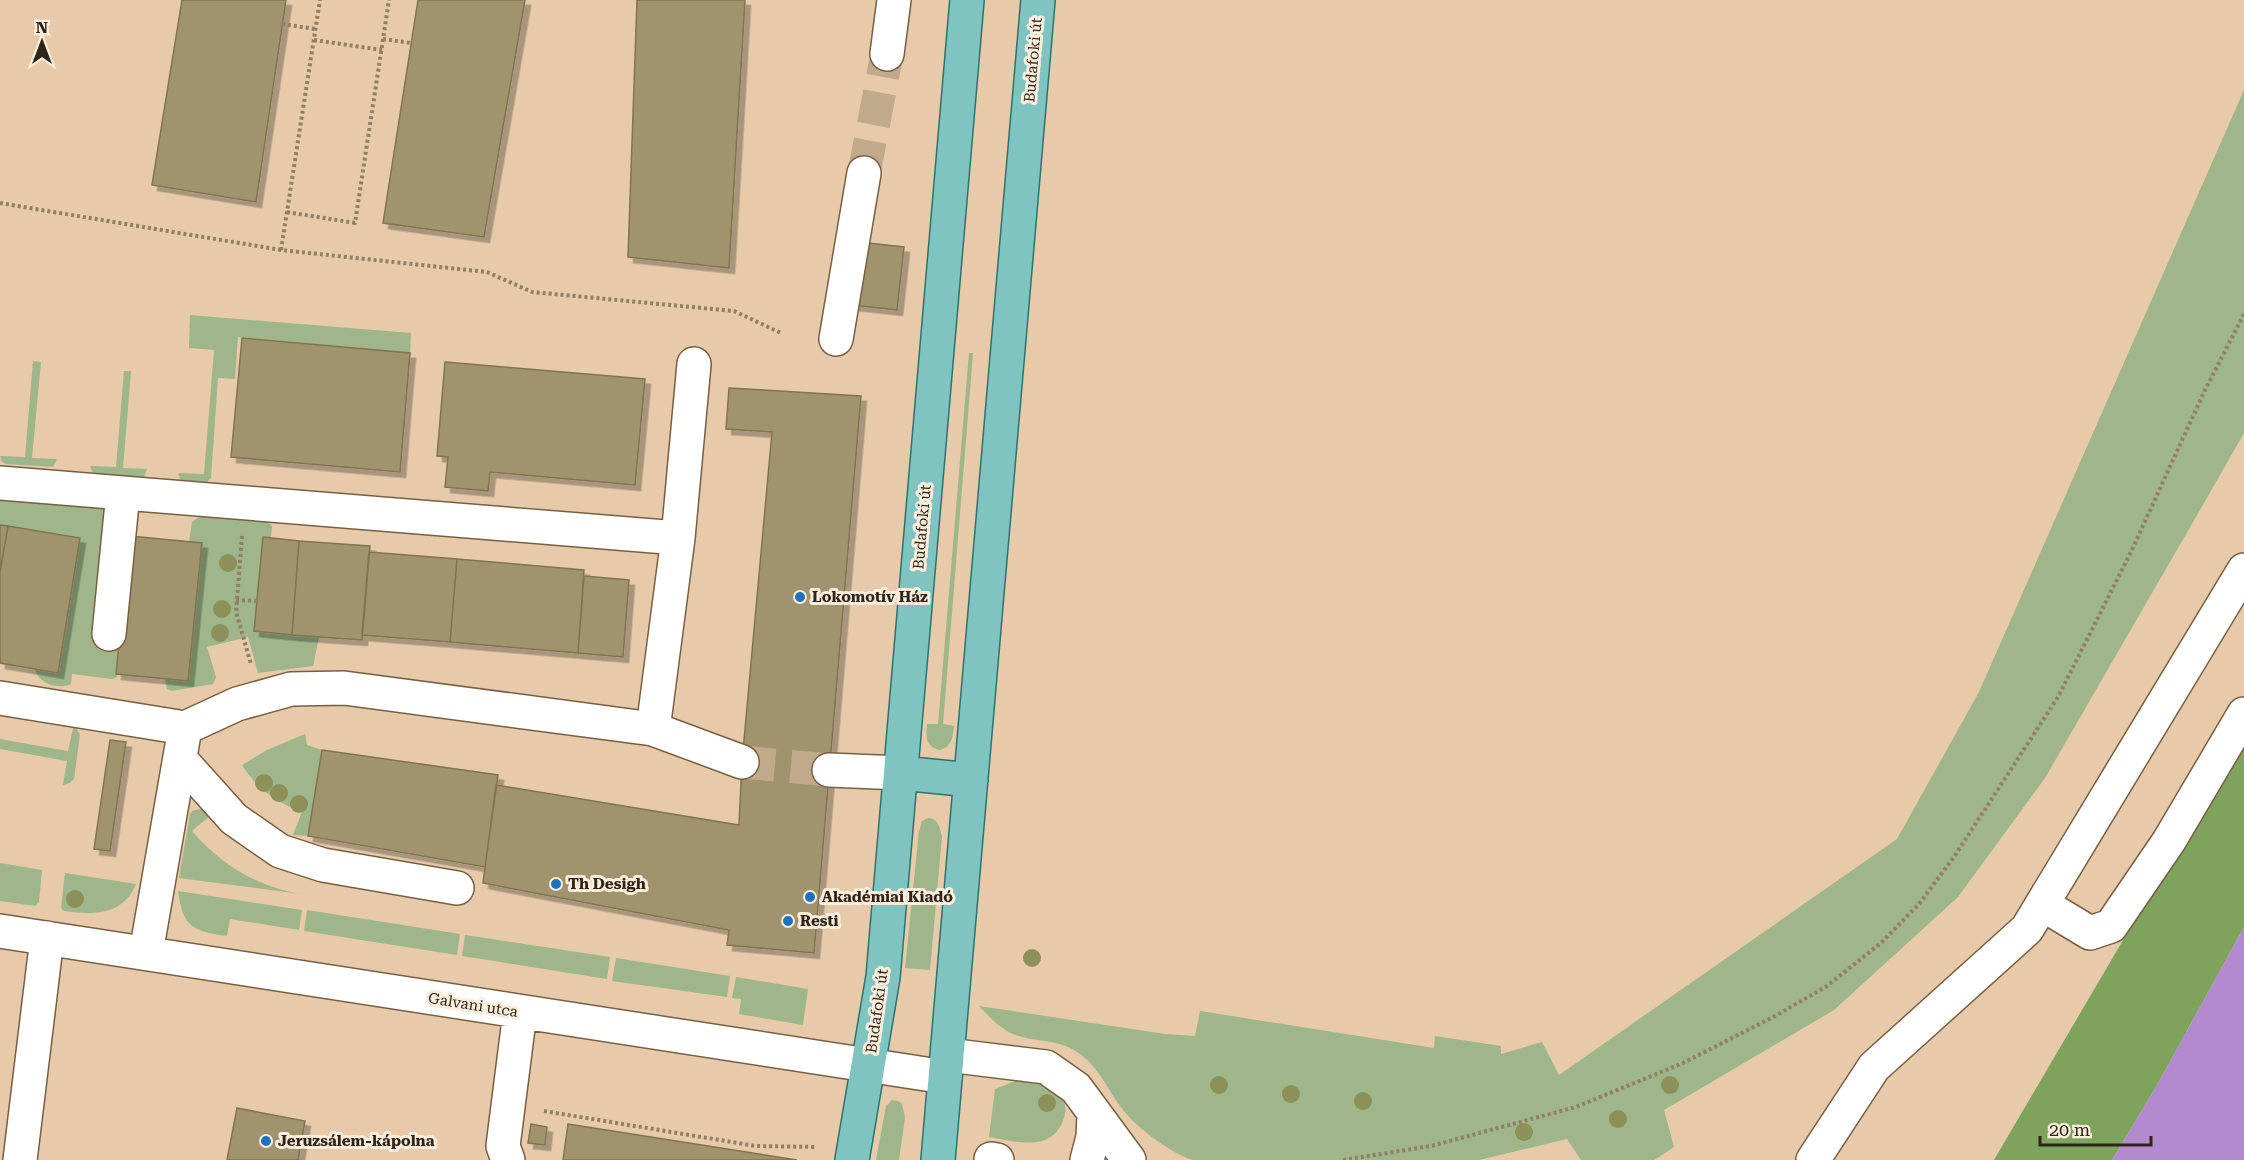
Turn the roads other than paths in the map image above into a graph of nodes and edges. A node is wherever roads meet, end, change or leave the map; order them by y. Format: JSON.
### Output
{"nodes":[{"id":1,"x":894,"y":0,"type":"edge"},
{"id":2,"x":967,"y":0,"type":"edge"},
{"id":3,"x":1038,"y":0,"type":"edge"},
{"id":4,"x":887,"y":54,"type":"tunnel mouth"},
{"id":5,"x":864,"y":174,"type":"tunnel mouth"},
{"id":6,"x":836,"y":339,"type":"dead end"},
{"id":7,"x":694,"y":364,"type":"dead end"},
{"id":8,"x":0,"y":483,"type":"edge"},
{"id":9,"x":123,"y":493,"type":"junction"},
{"id":10,"x":678,"y":538,"type":"junction"},
{"id":11,"x":2244,"y":570,"type":"edge"},
{"id":12,"x":109,"y":634,"type":"dead end"},
{"id":13,"x":0,"y":698,"type":"edge"},
{"id":14,"x":2244,"y":714,"type":"edge"},
{"id":15,"x":653,"y":729,"type":"junction"},
{"id":16,"x":182,"y":743,"type":"junction"},
{"id":17,"x":742,"y":762,"type":"tunnel mouth"},
{"id":18,"x":829,"y":771,"type":"tunnel mouth"},
{"id":19,"x":901,"y":773,"type":"junction"},
{"id":20,"x":971,"y":780,"type":"junction"},
{"id":21,"x":457,"y":888,"type":"dead end"},
{"id":22,"x":2042,"y":904,"type":"junction"},
{"id":23,"x":0,"y":931,"type":"edge"},
{"id":24,"x":47,"y":938,"type":"junction"},
{"id":25,"x":146,"y":954,"type":"junction"},
{"id":26,"x":520,"y":1012,"type":"junction"},
{"id":27,"x":869,"y":1066,"type":"junction"},
{"id":28,"x":946,"y":1066,"type":"junction"},
{"id":29,"x":1094,"y":1114,"type":"junction"},
{"id":30,"x":20,"y":1160,"type":"edge"},
{"id":31,"x":508,"y":1160,"type":"edge"},
{"id":32,"x":852,"y":1160,"type":"edge"},
{"id":33,"x":938,"y":1160,"type":"edge"},
{"id":34,"x":1087,"y":1160,"type":"edge"},
{"id":35,"x":1129,"y":1160,"type":"edge"},
{"id":36,"x":1813,"y":1160,"type":"edge"}],
"edges":[{"from":1,"to":4,"type":"street"},
{"from":2,"to":19,"type":"main road","name":"Budafoki út"},
{"from":3,"to":20,"type":"main road","name":"Budafoki út"},
{"from":5,"to":6,"type":"street"},
{"from":7,"to":10,"type":"street"},
{"from":8,"to":9,"type":"street"},
{"from":9,"to":10,"type":"street"},
{"from":9,"to":12,"type":"street"},
{"from":10,"to":15,"type":"street"},
{"from":11,"to":22,"type":"street"},
{"from":13,"to":16,"type":"street"},
{"from":14,"to":22,"type":"street"},
{"from":15,"to":16,"type":"street"},
{"from":15,"to":17,"type":"street"},
{"from":16,"to":21,"type":"street"},
{"from":16,"to":25,"type":"street"},
{"from":18,"to":19,"type":"street"},
{"from":19,"to":20,"type":"main road"},
{"from":19,"to":27,"type":"main road","name":"Budafoki út"},
{"from":20,"to":28,"type":"main road","name":"Budafoki út"},
{"from":22,"to":36,"type":"street"},
{"from":23,"to":24,"type":"street","name":"Galvani utca"},
{"from":24,"to":25,"type":"street","name":"Galvani utca"},
{"from":24,"to":30,"type":"street"},
{"from":25,"to":26,"type":"street","name":"Galvani utca"},
{"from":26,"to":27,"type":"street","name":"Galvani utca"},
{"from":26,"to":31,"type":"street"},
{"from":27,"to":28,"type":"street","name":"Galvani utca"},
{"from":27,"to":32,"type":"main road","name":"Budafoki út"},
{"from":28,"to":29,"type":"street","name":"Galvani utca"},
{"from":28,"to":33,"type":"main road","name":"Budafoki út"},
{"from":29,"to":34,"type":"street"},
{"from":29,"to":35,"type":"street","name":"Galvani utca"}]}
